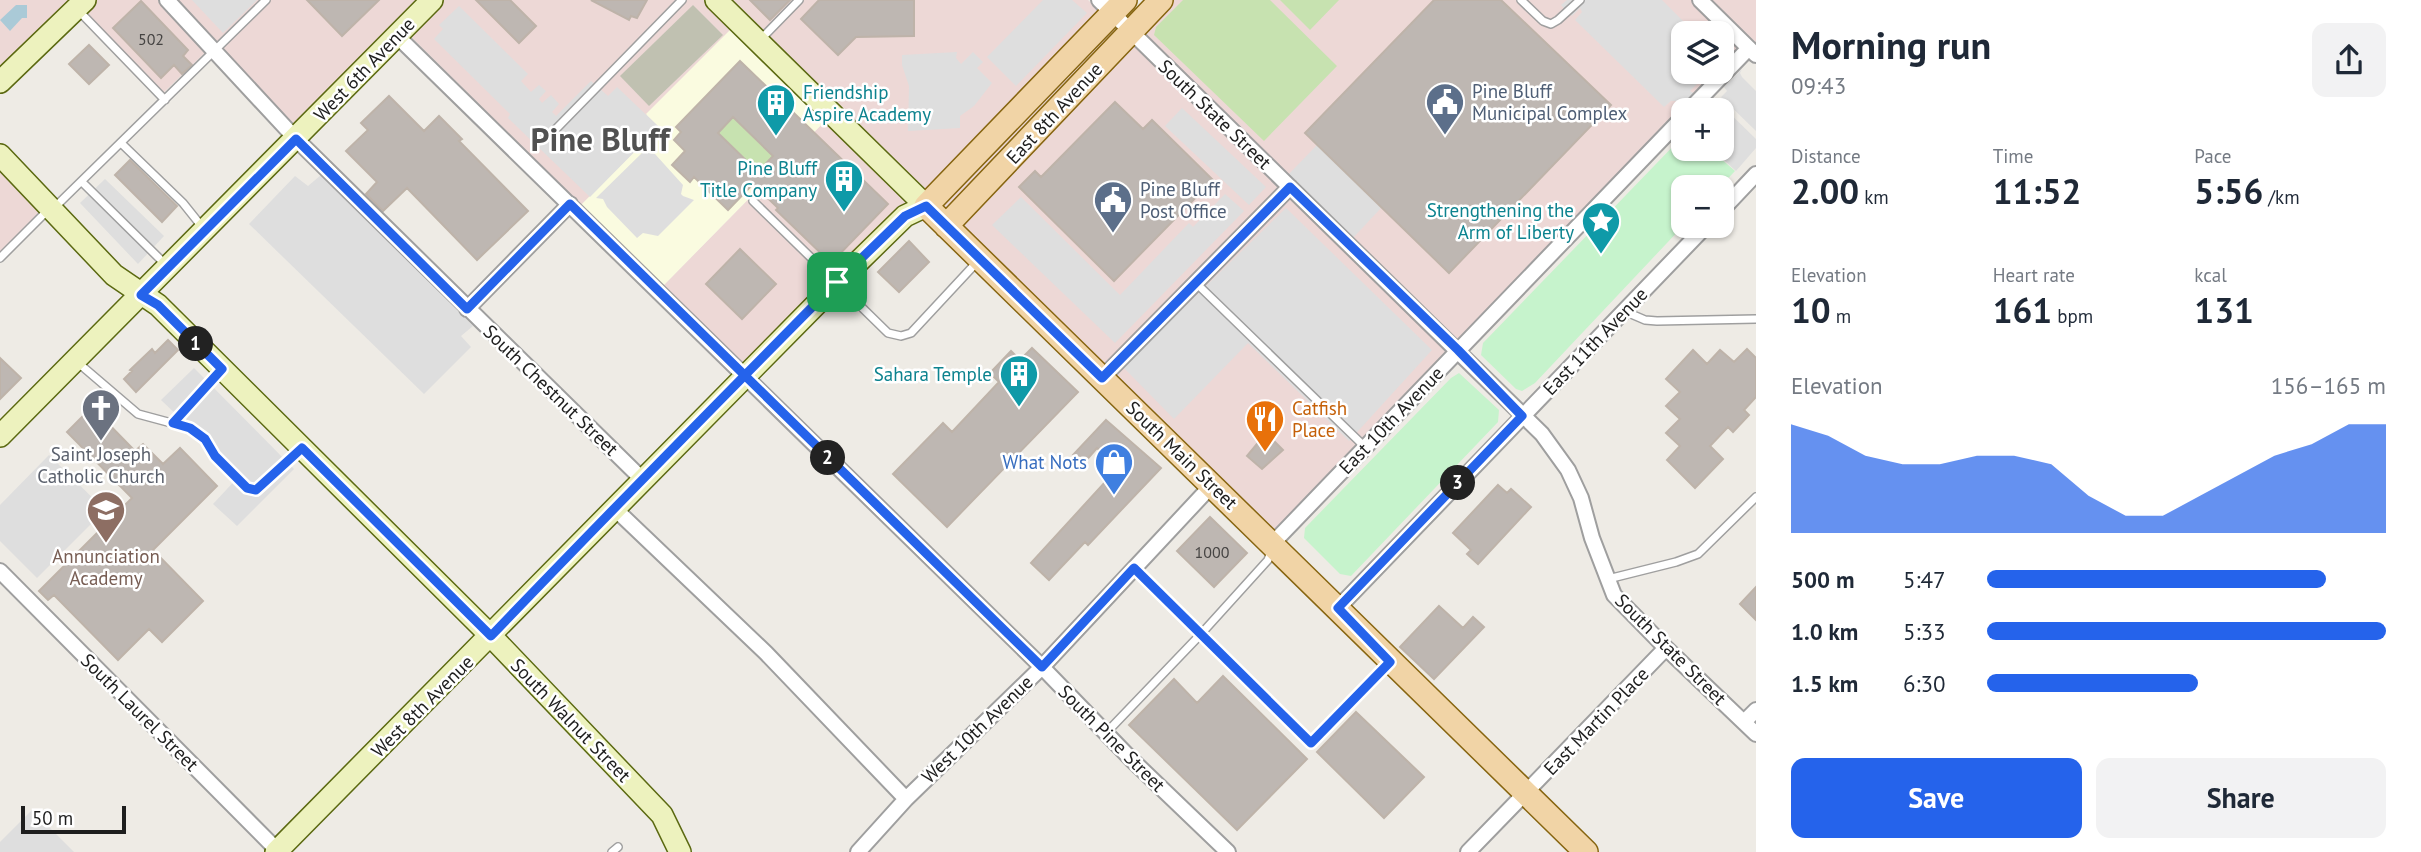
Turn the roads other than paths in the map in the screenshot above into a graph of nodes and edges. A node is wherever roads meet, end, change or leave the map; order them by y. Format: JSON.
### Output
{"nodes":[{"id":1,"x":167,"y":0,"type":"edge"},
{"id":2,"x":266,"y":0,"type":"edge"},
{"id":3,"x":432,"y":0,"type":"edge"},
{"id":4,"x":682,"y":0,"type":"edge"},
{"id":5,"x":716,"y":0,"type":"edge"},
{"id":6,"x":799,"y":0,"type":"edge"},
{"id":7,"x":1161,"y":0,"type":"edge"},
{"id":8,"x":1521,"y":0,"type":"edge"},
{"id":9,"x":1580,"y":0,"type":"edge"},
{"id":10,"x":1700,"y":0,"type":"edge"},
{"id":11,"x":81,"y":4,"type":"edge"},
{"id":12,"x":1112,"y":4,"type":"edge"},
{"id":13,"x":1130,"y":32,"type":"junction"},
{"id":14,"x":397,"y":36,"type":"junction"},
{"id":15,"x":758,"y":42,"type":"junction"},
{"id":16,"x":1754,"y":48,"type":"edge"},
{"id":17,"x":215,"y":50,"type":"junction"},
{"id":18,"x":0,"y":82,"type":"edge"},
{"id":19,"x":1702,"y":98,"type":"edge"},
{"id":20,"x":165,"y":100,"type":"junction"},
{"id":21,"x":1671,"y":129,"type":"edge"},
{"id":22,"x":554,"y":131,"type":"dead end"},
{"id":23,"x":296,"y":139,"type":"junction"},
{"id":24,"x":121,"y":143,"type":"junction"},
{"id":25,"x":0,"y":155,"type":"edge"},
{"id":26,"x":1756,"y":174,"type":"edge"},
{"id":27,"x":82,"y":182,"type":"junction"},
{"id":28,"x":1290,"y":187,"type":"junction"},
{"id":29,"x":1734,"y":197,"type":"edge"},
{"id":30,"x":753,"y":201,"type":"dead end"},
{"id":31,"x":570,"y":204,"type":"junction"},
{"id":32,"x":926,"y":206,"type":"junction"},
{"id":33,"x":51,"y":209,"type":"junction"},
{"id":34,"x":946,"y":226,"type":"junction"},
{"id":35,"x":206,"y":230,"type":"junction"},
{"id":36,"x":1694,"y":238,"type":"edge"},
{"id":37,"x":0,"y":258,"type":"edge"},
{"id":38,"x":980,"y":259,"type":"junction"},
{"id":39,"x":168,"y":267,"type":"junction"},
{"id":40,"x":837,"y":282,"type":"junction"},
{"id":41,"x":1196,"y":283,"type":"junction"},
{"id":42,"x":141,"y":295,"type":"junction"},
{"id":43,"x":467,"y":309,"type":"junction"},
{"id":44,"x":1624,"y":311,"type":"junction"},
{"id":45,"x":1756,"y":319,"type":"edge"},
{"id":46,"x":1458,"y":350,"type":"junction"},
{"id":47,"x":76,"y":360,"type":"junction"},
{"id":48,"x":222,"y":369,"type":"junction"},
{"id":49,"x":745,"y":376,"type":"junction"},
{"id":50,"x":1102,"y":378,"type":"junction"},
{"id":51,"x":1522,"y":416,"type":"junction"},
{"id":52,"x":173,"y":423,"type":"junction"},
{"id":53,"x":0,"y":436,"type":"edge"},
{"id":54,"x":1366,"y":447,"type":"junction"},
{"id":55,"x":302,"y":448,"type":"junction"},
{"id":56,"x":642,"y":480,"type":"junction"},
{"id":57,"x":1212,"y":485,"type":"junction"},
{"id":58,"x":1756,"y":497,"type":"edge"},
{"id":59,"x":614,"y":508,"type":"junction"},
{"id":60,"x":1273,"y":543,"type":"junction"},
{"id":61,"x":1134,"y":568,"type":"junction"},
{"id":62,"x":0,"y":571,"type":"edge"},
{"id":63,"x":1608,"y":579,"type":"junction"},
{"id":64,"x":1338,"y":608,"type":"junction"},
{"id":65,"x":1201,"y":634,"type":"junction"},
{"id":66,"x":491,"y":636,"type":"junction"},
{"id":67,"x":1666,"y":648,"type":"junction"},
{"id":68,"x":1390,"y":662,"type":"junction"},
{"id":69,"x":1042,"y":667,"type":"junction"},
{"id":70,"x":1756,"y":710,"type":"edge"},
{"id":71,"x":1744,"y":722,"type":"junction"},
{"id":72,"x":1106,"y":733,"type":"junction"},
{"id":73,"x":1756,"y":734,"type":"edge"},
{"id":74,"x":1526,"y":793,"type":"junction"},
{"id":75,"x":905,"y":799,"type":"junction"},
{"id":76,"x":278,"y":851,"type":"edge"},
{"id":77,"x":680,"y":852,"type":"edge"},
{"id":78,"x":858,"y":852,"type":"edge"},
{"id":79,"x":1228,"y":852,"type":"edge"},
{"id":80,"x":1468,"y":852,"type":"edge"},
{"id":81,"x":1586,"y":852,"type":"edge"}],
"edges":[{"from":1,"to":17,"type":"street","name":"South Chestnut Street"},
{"from":2,"to":17,"type":"lane"},
{"from":3,"to":14,"type":"street","name":"West 6th Avenue"},
{"from":4,"to":22,"type":"lane"},
{"from":5,"to":15,"type":"street","name":"South Main Street"},
{"from":6,"to":15,"type":"lane"},
{"from":7,"to":13,"type":"main road","name":"East 8th Avenue"},
{"from":8,"to":9,"type":"lane"},
{"from":10,"to":16,"type":"street"},
{"from":11,"to":18,"type":"street"},
{"from":11,"to":20,"type":"lane"},
{"from":12,"to":13,"type":"street","name":"South State Street"},
{"from":12,"to":32,"type":"main road","name":"East 8th Avenue"},
{"from":13,"to":28,"type":"street","name":"South State Street"},
{"from":13,"to":34,"type":"main road","name":"East 8th Avenue"},
{"from":14,"to":23,"type":"street","name":"West 6th Avenue"},
{"from":14,"to":31,"type":"street","name":"South Pine Street"},
{"from":15,"to":32,"type":"street","name":"South Main Street"},
{"from":16,"to":19,"type":"street"},
{"from":17,"to":20,"type":"lane"},
{"from":17,"to":23,"type":"street","name":"South Chestnut Street"},
{"from":20,"to":24,"type":"lane"},
{"from":21,"to":46,"type":"street","name":"East 10th Avenue"},
{"from":23,"to":35,"type":"street","name":"West 6th Avenue"},
{"from":23,"to":43,"type":"street","name":"South Chestnut Street"},
{"from":24,"to":27,"type":"lane"},
{"from":24,"to":35,"type":"lane"},
{"from":25,"to":33,"type":"street","name":"South Walnut Street"},
{"from":26,"to":29,"type":"street"},
{"from":27,"to":33,"type":"lane"},
{"from":27,"to":39,"type":"lane"},
{"from":28,"to":41,"type":"street"},
{"from":28,"to":46,"type":"street","name":"South State Street"},
{"from":30,"to":40,"type":"lane"},
{"from":31,"to":43,"type":"street"},
{"from":31,"to":49,"type":"street","name":"South Pine Street"},
{"from":32,"to":34,"type":"main road","name":"South Main Street"},
{"from":32,"to":40,"type":"street","name":"West 8th Avenue"},
{"from":33,"to":37,"type":"lane"},
{"from":33,"to":42,"type":"street","name":"South Walnut Street"},
{"from":34,"to":38,"type":"main road","name":"South Main Street"},
{"from":35,"to":39,"type":"street","name":"West 6th Avenue"},
{"from":36,"to":44,"type":"street","name":"East 11th Avenue"},
{"from":38,"to":40,"type":"lane"},
{"from":38,"to":50,"type":"main road","name":"South Main Street"},
{"from":39,"to":42,"type":"street","name":"West 6th Avenue"},
{"from":40,"to":49,"type":"street","name":"West 8th Avenue"},
{"from":41,"to":50,"type":"street"},
{"from":41,"to":54,"type":"lane"},
{"from":42,"to":47,"type":"street","name":"West 6th Avenue"},
{"from":42,"to":48,"type":"street","name":"South Walnut Street"},
{"from":43,"to":56,"type":"street","name":"South Chestnut Street"},
{"from":44,"to":45,"type":"lane"},
{"from":44,"to":51,"type":"street","name":"East 11th Avenue"},
{"from":46,"to":51,"type":"street","name":"South State Street"},
{"from":46,"to":54,"type":"street","name":"East 10th Avenue"},
{"from":47,"to":52,"type":"lane"},
{"from":47,"to":53,"type":"street","name":"West 6th Avenue"},
{"from":48,"to":52,"type":"lane"},
{"from":48,"to":55,"type":"street","name":"South Walnut Street"},
{"from":49,"to":56,"type":"street","name":"West 8th Avenue"},
{"from":49,"to":69,"type":"street","name":"South Pine Street"},
{"from":50,"to":57,"type":"main road","name":"South Main Street"},
{"from":51,"to":63,"type":"street","name":"South State Street"},
{"from":51,"to":64,"type":"street","name":"East 11th Avenue"},
{"from":52,"to":55,"type":"lane"},
{"from":54,"to":60,"type":"street","name":"East 10th Avenue"},
{"from":55,"to":66,"type":"street","name":"South Walnut Street"},
{"from":56,"to":59,"type":"street","name":"West 8th Avenue"},
{"from":57,"to":60,"type":"main road","name":"South Main Street"},
{"from":57,"to":61,"type":"street","name":"West 10th Avenue"},
{"from":58,"to":63,"type":"lane"},
{"from":59,"to":66,"type":"street","name":"West 8th Avenue"},
{"from":59,"to":75,"type":"street"},
{"from":60,"to":64,"type":"main road","name":"South Main Street"},
{"from":60,"to":65,"type":"lane"},
{"from":61,"to":65,"type":"lane"},
{"from":61,"to":69,"type":"street","name":"West 10th Avenue"},
{"from":62,"to":76,"type":"street","name":"South Laurel Street"},
{"from":63,"to":67,"type":"street","name":"South State Street"},
{"from":64,"to":68,"type":"main road","name":"South Main Street"},
{"from":65,"to":68,"type":"lane"},
{"from":65,"to":72,"type":"lane"},
{"from":66,"to":76,"type":"street","name":"West 8th Avenue"},
{"from":66,"to":77,"type":"street","name":"South Walnut Street"},
{"from":67,"to":71,"type":"street","name":"South State Street"},
{"from":67,"to":74,"type":"street","name":"East Martin Place"},
{"from":68,"to":74,"type":"main road","name":"South Main Street"},
{"from":69,"to":72,"type":"street","name":"South Pine Street"},
{"from":69,"to":75,"type":"street","name":"West 10th Avenue"},
{"from":70,"to":71,"type":"street"},
{"from":71,"to":73,"type":"street","name":"South State Street"},
{"from":72,"to":79,"type":"street","name":"South Pine Street"},
{"from":74,"to":80,"type":"street","name":"East Martin Place"},
{"from":74,"to":81,"type":"main road","name":"South Main Street"},
{"from":75,"to":78,"type":"street","name":"West 10th Avenue"}]}
